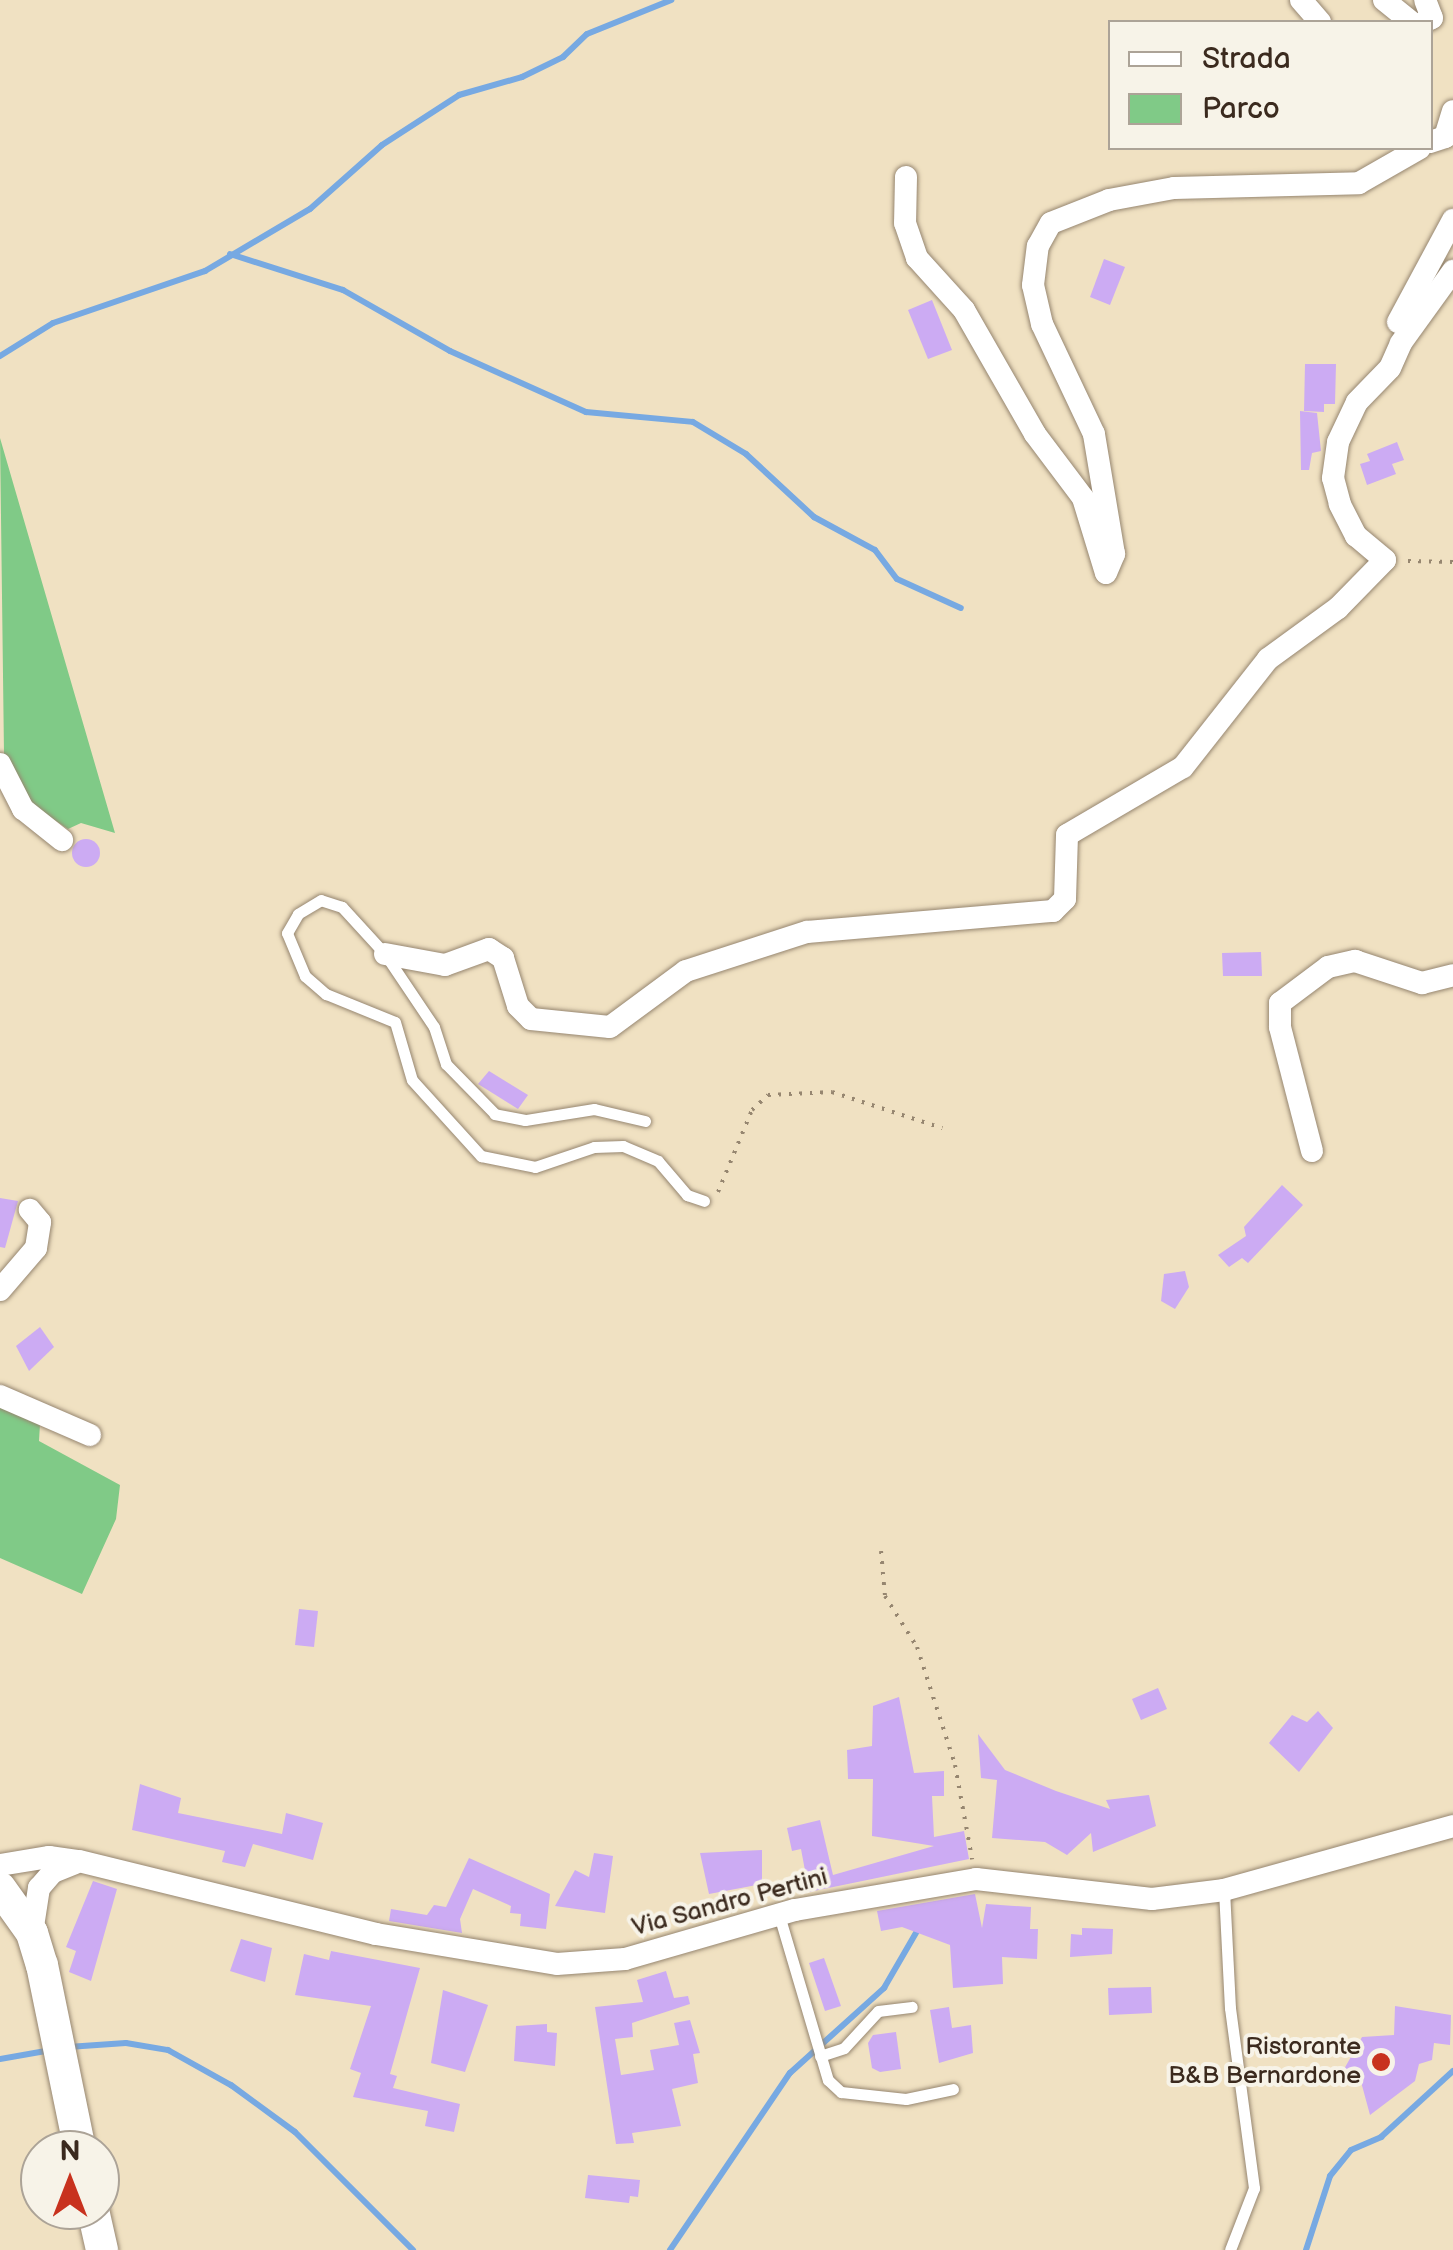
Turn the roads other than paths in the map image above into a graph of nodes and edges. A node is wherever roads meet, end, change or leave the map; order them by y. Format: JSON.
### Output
{"nodes":[{"id":1,"x":1301,"y":0,"type":"edge"},
{"id":2,"x":1384,"y":0,"type":"edge"},
{"id":3,"x":1318,"y":20,"type":"edge"},
{"id":4,"x":1409,"y":20,"type":"edge"},
{"id":5,"x":1453,"y":111,"type":"edge"},
{"id":6,"x":1433,"y":141,"type":"edge"},
{"id":7,"x":1416,"y":150,"type":"edge"},
{"id":8,"x":906,"y":178,"type":"dead end"},
{"id":9,"x":1453,"y":220,"type":"edge"},
{"id":10,"x":1453,"y":271,"type":"edge"},
{"id":11,"x":1390,"y":368,"type":"junction"},
{"id":12,"x":0,"y":764,"type":"edge"},
{"id":13,"x":62,"y":840,"type":"dead end"},
{"id":14,"x":384,"y":954,"type":"junction"},
{"id":15,"x":1453,"y":975,"type":"edge"},
{"id":16,"x":645,"y":1122,"type":"dead end"},
{"id":17,"x":1312,"y":1151,"type":"dead end"},
{"id":18,"x":704,"y":1200,"type":"road end"},
{"id":19,"x":30,"y":1210,"type":"dead end"},
{"id":20,"x":0,"y":1290,"type":"edge"},
{"id":21,"x":0,"y":1396,"type":"edge"},
{"id":22,"x":90,"y":1435,"type":"dead end"},
{"id":23,"x":1453,"y":1826,"type":"edge"},
{"id":24,"x":79,"y":1861,"type":"junction"},
{"id":25,"x":0,"y":1865,"type":"edge"},
{"id":26,"x":0,"y":1888,"type":"edge"},
{"id":27,"x":1224,"y":1890,"type":"junction"},
{"id":28,"x":780,"y":1915,"type":"junction"},
{"id":29,"x":32,"y":1934,"type":"junction"},
{"id":30,"x":912,"y":2007,"type":"dead end"},
{"id":31,"x":820,"y":2055,"type":"junction"},
{"id":32,"x":953,"y":2090,"type":"dead end"},
{"id":33,"x":76,"y":2130,"type":"edge"},
{"id":34,"x":1230,"y":2250,"type":"edge"}],
"edges":[{"from":1,"to":3,"type":"street"},
{"from":2,"to":4,"type":"street"},
{"from":5,"to":6,"type":"street"},
{"from":7,"to":8,"type":"street"},
{"from":9,"to":11,"type":"street"},
{"from":10,"to":11,"type":"street"},
{"from":11,"to":14,"type":"street"},
{"from":12,"to":13,"type":"street"},
{"from":14,"to":16,"type":"lane"},
{"from":14,"to":18,"type":"lane"},
{"from":15,"to":17,"type":"street"},
{"from":19,"to":20,"type":"street"},
{"from":21,"to":22,"type":"street"},
{"from":23,"to":27,"type":"street","name":"Via Sandro Pertini"},
{"from":24,"to":25,"type":"street","name":"Via Sandro Pertini"},
{"from":24,"to":28,"type":"street","name":"Via Sandro Pertini"},
{"from":24,"to":29,"type":"street"},
{"from":26,"to":29,"type":"main road"},
{"from":27,"to":28,"type":"street","name":"Via Sandro Pertini"},
{"from":27,"to":34,"type":"lane"},
{"from":28,"to":31,"type":"lane"},
{"from":29,"to":33,"type":"main road"},
{"from":30,"to":31,"type":"lane"},
{"from":31,"to":32,"type":"lane"}]}
